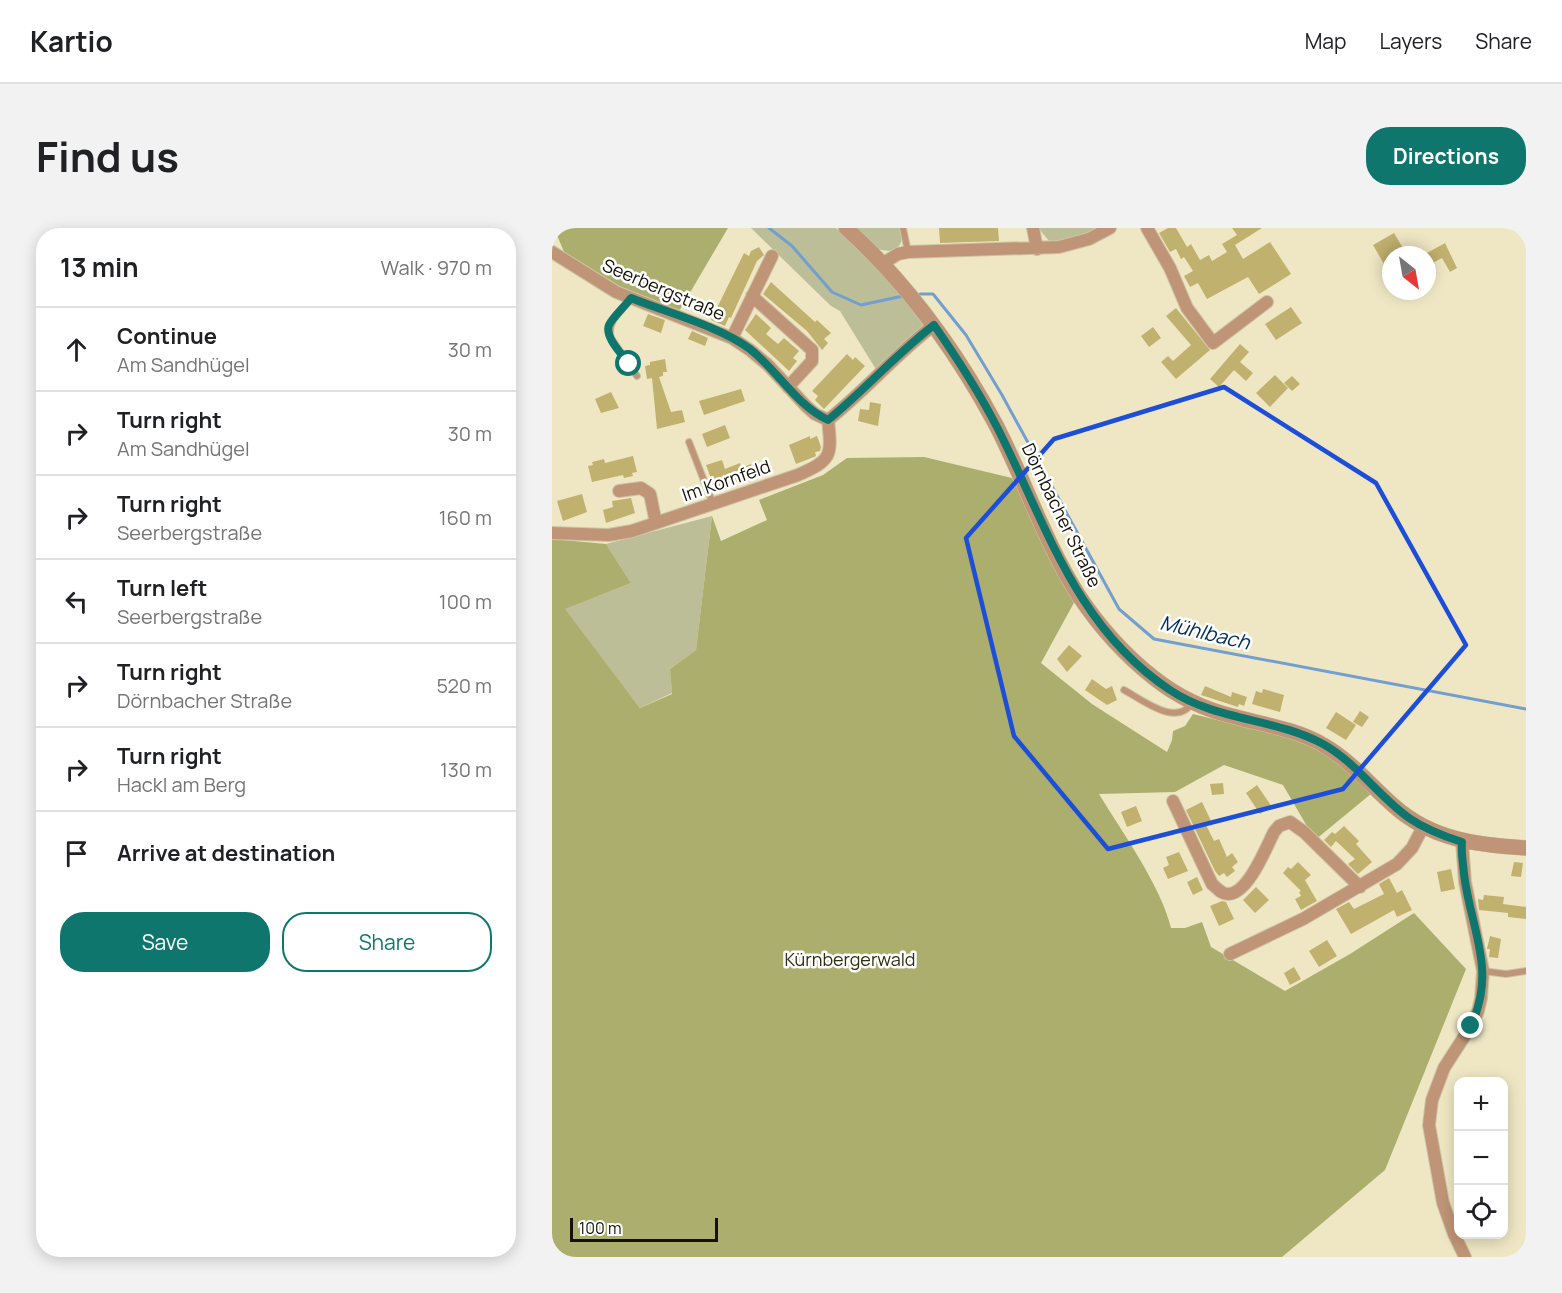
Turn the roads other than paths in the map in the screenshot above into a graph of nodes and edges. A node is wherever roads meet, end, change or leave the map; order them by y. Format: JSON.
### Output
{"nodes":[{"id":1,"x":846,"y":228,"type":"edge"},
{"id":2,"x":903,"y":228,"type":"edge"},
{"id":3,"x":1033,"y":228,"type":"edge"},
{"id":4,"x":1110,"y":228,"type":"edge"},
{"id":5,"x":1147,"y":228,"type":"edge"},
{"id":6,"x":1037,"y":249,"type":"junction"},
{"id":7,"x":552,"y":252,"type":"edge"},
{"id":8,"x":908,"y":252,"type":"junction"},
{"id":9,"x":772,"y":256,"type":"dead end"},
{"id":10,"x":882,"y":264,"type":"junction"},
{"id":11,"x":752,"y":296,"type":"junction"},
{"id":12,"x":631,"y":298,"type":"junction"},
{"id":13,"x":1267,"y":302,"type":"dead end"},
{"id":14,"x":934,"y":325,"type":"junction"},
{"id":15,"x":732,"y":338,"type":"junction"},
{"id":16,"x":638,"y":376,"type":"dead end"},
{"id":17,"x":788,"y":387,"type":"junction"},
{"id":18,"x":828,"y":420,"type":"junction"},
{"id":19,"x":689,"y":442,"type":"dead end"},
{"id":20,"x":619,"y":491,"type":"dead end"},
{"id":21,"x":713,"y":504,"type":"junction"},
{"id":22,"x":656,"y":523,"type":"junction"},
{"id":23,"x":552,"y":533,"type":"edge"},
{"id":24,"x":1124,"y":690,"type":"dead end"},
{"id":25,"x":1192,"y":703,"type":"junction"},
{"id":26,"x":1173,"y":801,"type":"dead end"},
{"id":27,"x":1423,"y":827,"type":"junction"},
{"id":28,"x":1462,"y":842,"type":"junction"},
{"id":29,"x":1526,"y":848,"type":"edge"},
{"id":30,"x":1360,"y":887,"type":"junction"},
{"id":31,"x":1230,"y":954,"type":"dead end"},
{"id":32,"x":1483,"y":971,"type":"junction"},
{"id":33,"x":1526,"y":971,"type":"edge"},
{"id":34,"x":1465,"y":1257,"type":"edge"}],
"edges":[{"from":1,"to":10,"type":"street","name":"Dörnbacher Straße"},
{"from":2,"to":8,"type":"lane"},
{"from":3,"to":6,"type":"street"},
{"from":4,"to":6,"type":"street"},
{"from":5,"to":13,"type":"street"},
{"from":6,"to":8,"type":"street"},
{"from":7,"to":12,"type":"street","name":"Seerbergstraße"},
{"from":8,"to":10,"type":"street"},
{"from":9,"to":11,"type":"street","name":"Seerbergstraße"},
{"from":10,"to":14,"type":"street","name":"Dörnbacher Straße"},
{"from":11,"to":15,"type":"street","name":"Seerbergstraße"},
{"from":11,"to":17,"type":"street","name":"Seerbergstraße"},
{"from":12,"to":15,"type":"street","name":"Seerbergstraße"},
{"from":12,"to":16,"type":"lane"},
{"from":14,"to":18,"type":"street"},
{"from":14,"to":25,"type":"street","name":"Dörnbacher Straße"},
{"from":15,"to":17,"type":"street","name":"Seerbergstraße"},
{"from":17,"to":18,"type":"street","name":"Seerbergstraße"},
{"from":18,"to":21,"type":"street","name":"Im Kornfeld"},
{"from":19,"to":21,"type":"lane"},
{"from":20,"to":22,"type":"street"},
{"from":21,"to":22,"type":"street","name":"Im Kornfeld"},
{"from":22,"to":23,"type":"street","name":"Im Kornfeld"},
{"from":24,"to":25,"type":"lane"},
{"from":25,"to":27,"type":"street","name":"Dörnbacher Straße"},
{"from":26,"to":30,"type":"street"},
{"from":27,"to":28,"type":"street","name":"Dörnbacher Straße"},
{"from":27,"to":30,"type":"street"},
{"from":28,"to":29,"type":"street","name":"Dörnbacher Straße"},
{"from":28,"to":32,"type":"street"},
{"from":30,"to":31,"type":"street"},
{"from":32,"to":33,"type":"lane"},
{"from":32,"to":34,"type":"street"}]}
